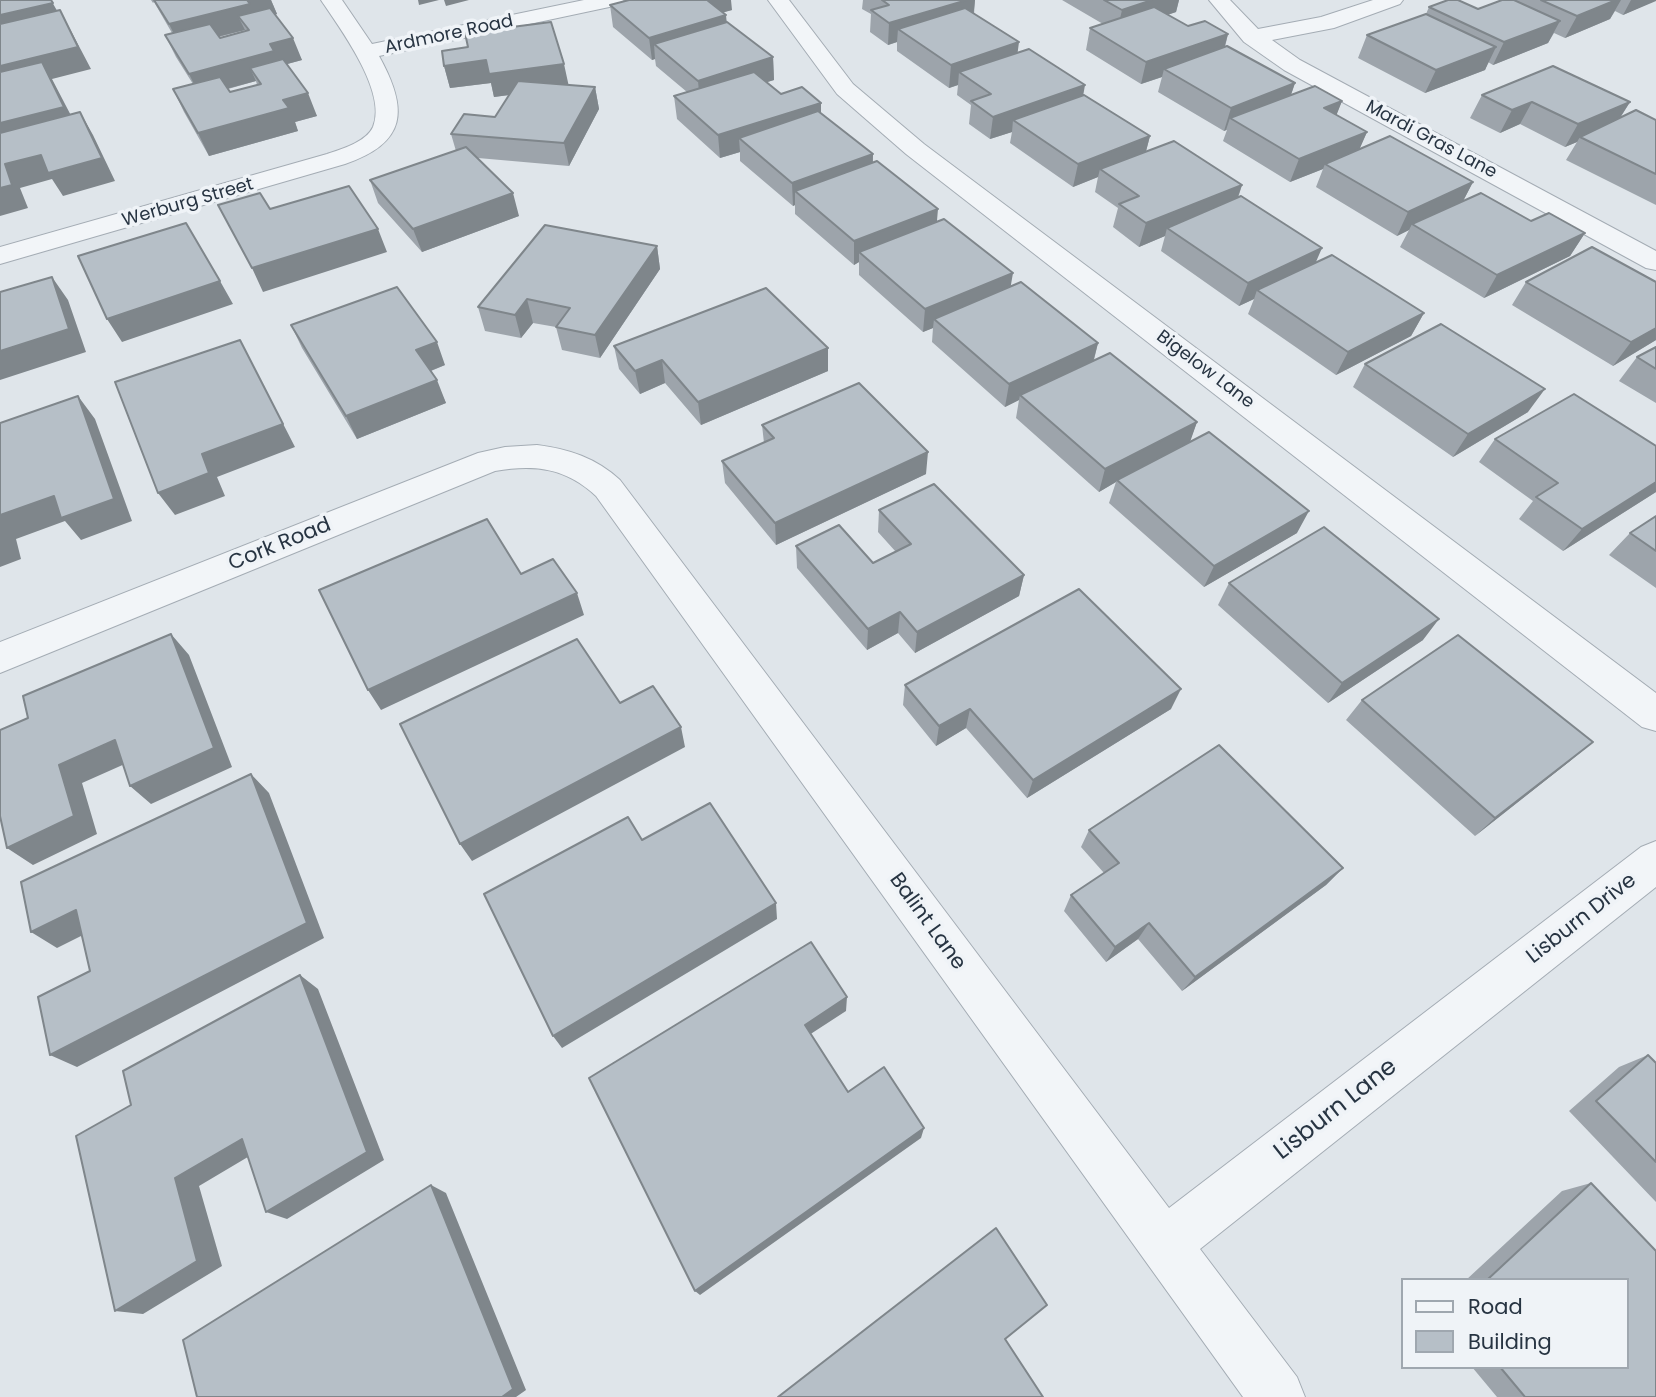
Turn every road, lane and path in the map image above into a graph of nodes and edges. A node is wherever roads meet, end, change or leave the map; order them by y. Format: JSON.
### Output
{"nodes":[{"id":1,"x":331,"y":0,"type":"edge"},
{"id":2,"x":614,"y":0,"type":"edge"},
{"id":3,"x":778,"y":0,"type":"edge"},
{"id":4,"x":1219,"y":0,"type":"edge"},
{"id":5,"x":1394,"y":0,"type":"edge"},
{"id":6,"x":1252,"y":37,"type":"junction"},
{"id":7,"x":366,"y":52,"type":"junction"},
{"id":8,"x":0,"y":256,"type":"edge"},
{"id":9,"x":1656,"y":262,"type":"edge"},
{"id":10,"x":565,"y":460,"type":"joint"},
{"id":11,"x":0,"y":658,"type":"edge"},
{"id":12,"x":1656,"y":715,"type":"edge"},
{"id":13,"x":1656,"y":861,"type":"edge"},
{"id":14,"x":1507,"y":976,"type":"joint"},
{"id":15,"x":1164,"y":1244,"type":"junction"},
{"id":16,"x":1277,"y":1397,"type":"edge"}],
"edges":[{"from":1,"to":7,"type":"street"},
{"from":2,"to":7,"type":"street","name":"Ardmore Road"},
{"from":3,"to":12,"type":"street","name":"Bigelow Lane"},
{"from":4,"to":6,"type":"street","name":"Mardi Gras Lane"},
{"from":5,"to":6,"type":"street"},
{"from":6,"to":9,"type":"street","name":"Mardi Gras Lane"},
{"from":7,"to":8,"type":"street","name":"Werburg Street"},
{"from":10,"to":11,"type":"street","name":"Cork Road"},
{"from":10,"to":15,"type":"street","name":"Balint Lane"},
{"from":13,"to":14,"type":"street","name":"Lisburn Drive"},
{"from":14,"to":15,"type":"street","name":"Lisburn Lane"},
{"from":15,"to":16,"type":"street","name":"Balint Lane"}]}
